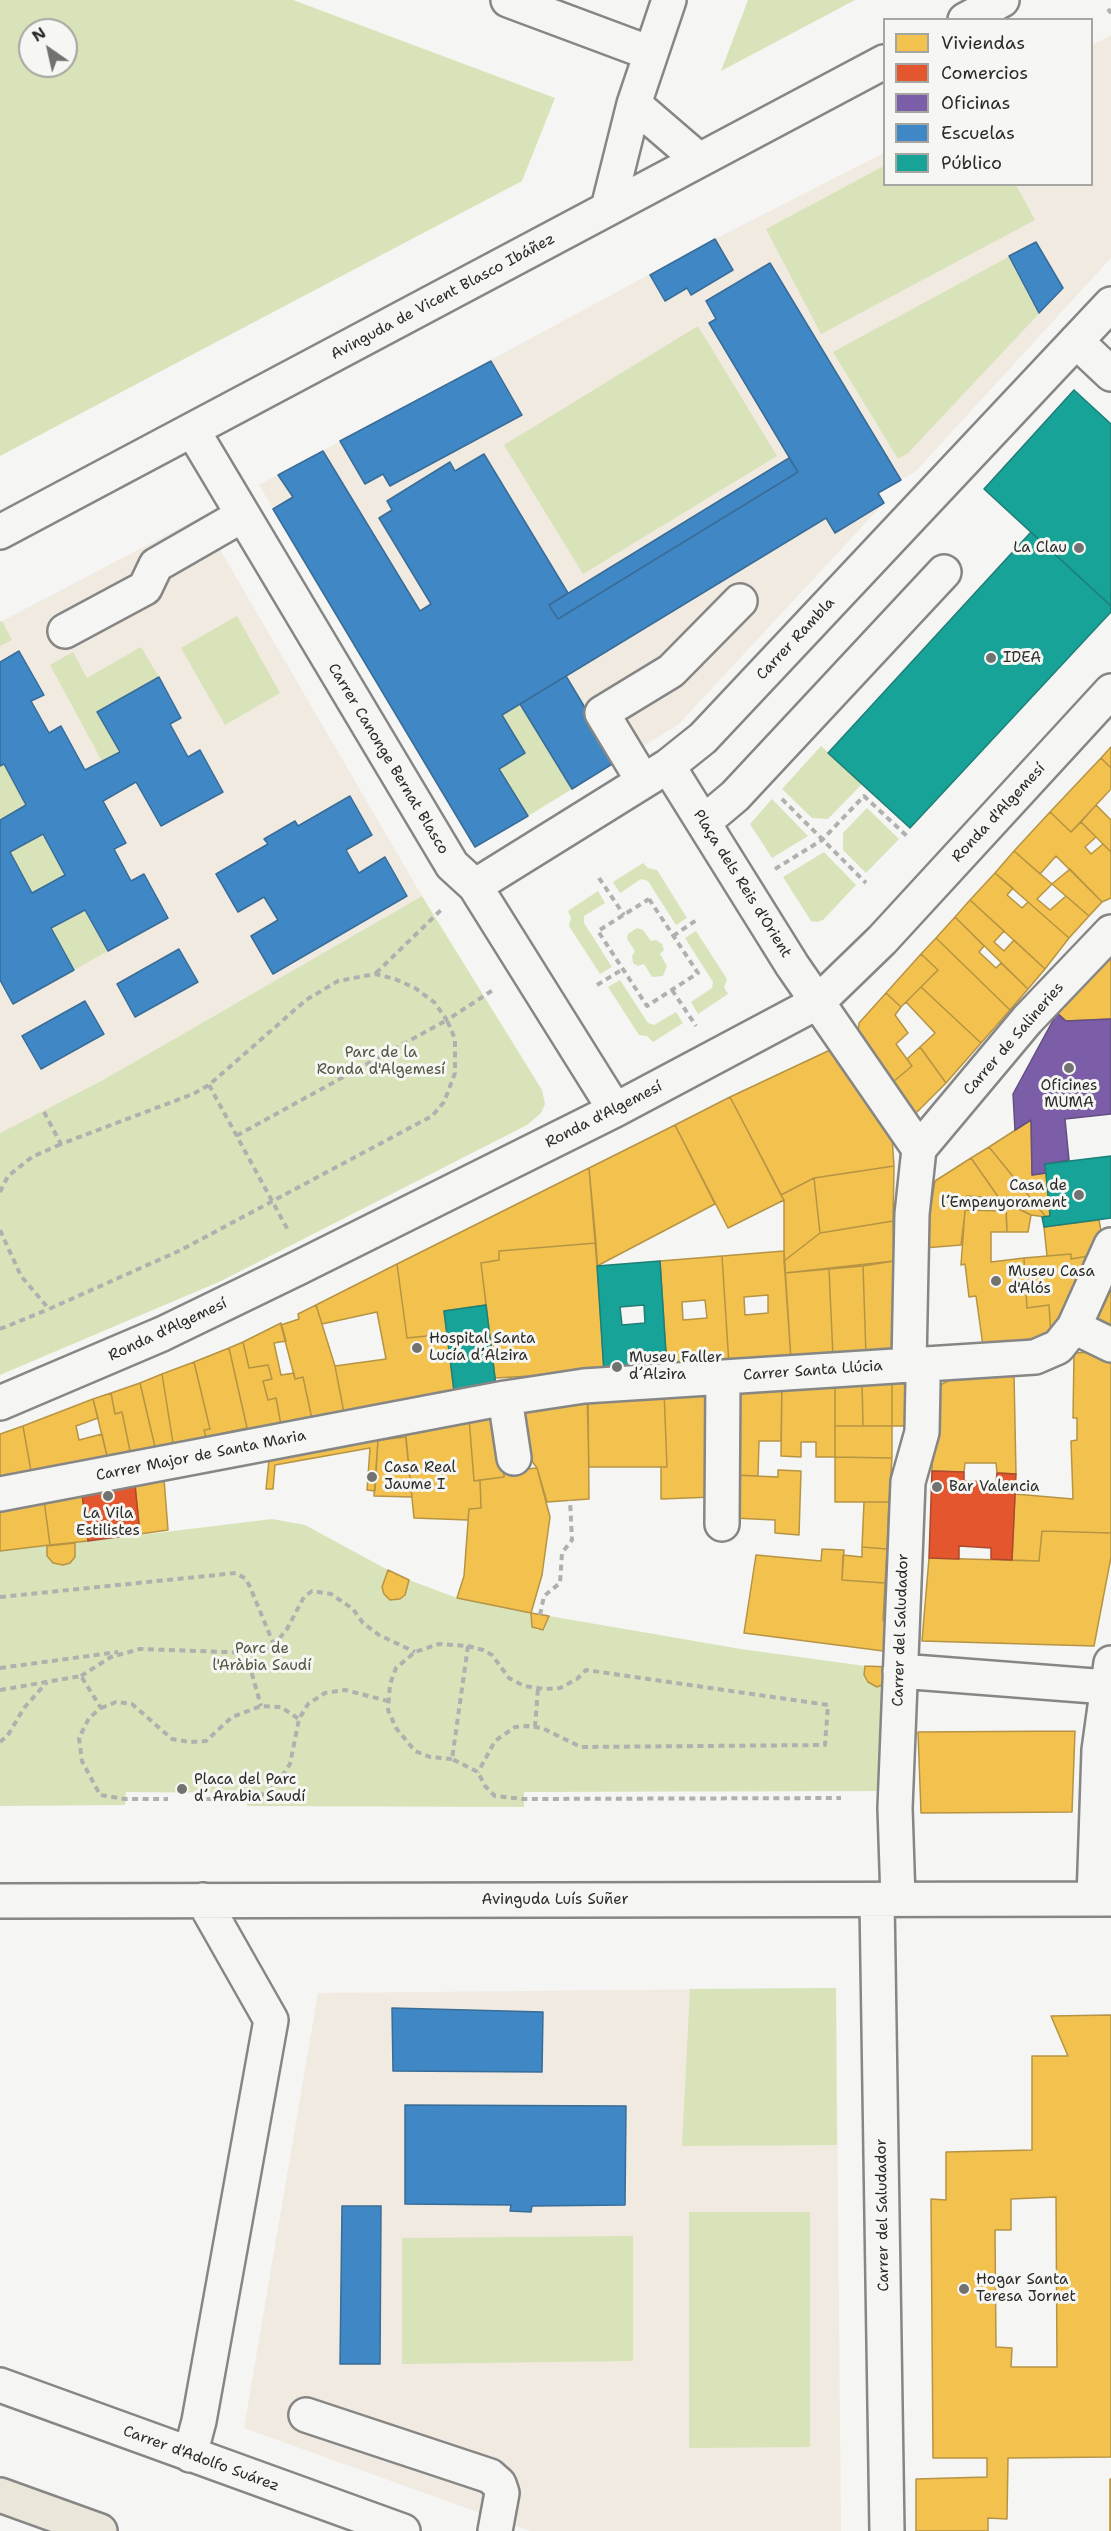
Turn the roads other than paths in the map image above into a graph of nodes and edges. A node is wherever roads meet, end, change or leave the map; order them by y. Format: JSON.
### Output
{"nodes":[{"id":1,"x":508,"y":0,"type":"edge"},
{"id":2,"x":669,"y":0,"type":"edge"},
{"id":3,"x":1002,"y":0,"type":"edge"},
{"id":4,"x":969,"y":18,"type":"edge"},
{"id":5,"x":650,"y":53,"type":"junction"},
{"id":6,"x":883,"y":63,"type":"edge"},
{"id":7,"x":634,"y":104,"type":"junction"},
{"id":8,"x":699,"y":160,"type":"junction"},
{"id":9,"x":608,"y":208,"type":"junction"},
{"id":10,"x":1111,"y":304,"type":"edge"},
{"id":11,"x":1076,"y":341,"type":"junction"},
{"id":12,"x":1111,"y":374,"type":"edge"},
{"id":13,"x":193,"y":431,"type":"junction"},
{"id":14,"x":243,"y":515,"type":"junction"},
{"id":15,"x":0,"y":532,"type":"edge"},
{"id":16,"x":944,"y":572,"type":"dead end"},
{"id":17,"x":740,"y":601,"type":"dead end"},
{"id":18,"x":65,"y":631,"type":"dead end"},
{"id":19,"x":1111,"y":691,"type":"edge"},
{"id":20,"x":656,"y":773,"type":"junction"},
{"id":21,"x":704,"y":822,"type":"junction"},
{"id":22,"x":475,"y":886,"type":"junction"},
{"id":23,"x":1111,"y":932,"type":"edge"},
{"id":24,"x":818,"y":1002,"type":"junction"},
{"id":25,"x":615,"y":1110,"type":"junction"},
{"id":26,"x":919,"y":1149,"type":"junction"},
{"id":27,"x":1111,"y":1245,"type":"edge"},
{"id":28,"x":1074,"y":1327,"type":"junction"},
{"id":29,"x":1111,"y":1345,"type":"edge"},
{"id":30,"x":914,"y":1364,"type":"junction"},
{"id":31,"x":723,"y":1378,"type":"junction"},
{"id":32,"x":505,"y":1398,"type":"junction"},
{"id":33,"x":0,"y":1403,"type":"edge"},
{"id":34,"x":403,"y":1418,"type":"joint"},
{"id":35,"x":514,"y":1458,"type":"dead end"},
{"id":36,"x":0,"y":1494,"type":"edge"},
{"id":37,"x":722,"y":1524,"type":"dead end"},
{"id":38,"x":900,"y":1671,"type":"junction"},
{"id":39,"x":1109,"y":1675,"type":"edge"},
{"id":40,"x":1103,"y":1899,"type":"edge"},
{"id":41,"x":203,"y":1900,"type":"junction"},
{"id":42,"x":887,"y":1900,"type":"junction"},
{"id":43,"x":0,"y":1901,"type":"edge"},
{"id":44,"x":0,"y":2385,"type":"edge"},
{"id":45,"x":306,"y":2415,"type":"dead end"},
{"id":46,"x":190,"y":2455,"type":"junction"},
{"id":47,"x":0,"y":2495,"type":"edge"},
{"id":48,"x":100,"y":2531,"type":"edge"},
{"id":49,"x":403,"y":2531,"type":"edge"},
{"id":50,"x":495,"y":2531,"type":"edge"},
{"id":51,"x":887,"y":2531,"type":"edge"}],
"edges":[{"from":1,"to":5,"type":"street"},
{"from":2,"to":5,"type":"street"},
{"from":3,"to":4,"type":"street"},
{"from":5,"to":7,"type":"street"},
{"from":6,"to":8,"type":"street","name":"Avinguda de Vicent Blasco Ibáñez"},
{"from":7,"to":8,"type":"street"},
{"from":7,"to":9,"type":"street"},
{"from":8,"to":9,"type":"street","name":"Avinguda de Vicent Blasco Ibáñez"},
{"from":9,"to":13,"type":"street","name":"Avinguda de Vicent Blasco Ibáñez"},
{"from":10,"to":11,"type":"street","name":"Carrer Rambla"},
{"from":11,"to":12,"type":"street"},
{"from":11,"to":20,"type":"street","name":"Carrer Rambla"},
{"from":13,"to":14,"type":"street","name":"Carrer Canonge Bernat Blasco"},
{"from":13,"to":15,"type":"street","name":"Avinguda de Vicent Blasco Ibáñez"},
{"from":14,"to":18,"type":"street"},
{"from":14,"to":22,"type":"street","name":"Carrer Canonge Bernat Blasco"},
{"from":16,"to":21,"type":"street"},
{"from":17,"to":20,"type":"street","name":"Plaça dels Reis d'Orient"},
{"from":19,"to":24,"type":"street","name":"Ronda d'Algemesí"},
{"from":20,"to":21,"type":"street","name":"Plaça dels Reis d'Orient"},
{"from":20,"to":22,"type":"street","name":"Carrer Rambla"},
{"from":21,"to":24,"type":"street","name":"Plaça dels Reis d'Orient"},
{"from":22,"to":25,"type":"street","name":"Carrer Canonge Bernat Blasco"},
{"from":23,"to":26,"type":"street","name":"Carrer de Salineries"},
{"from":24,"to":25,"type":"street","name":"Ronda d'Algemesí"},
{"from":24,"to":26,"type":"street"},
{"from":25,"to":33,"type":"street","name":"Ronda d'Algemesí"},
{"from":26,"to":30,"type":"street"},
{"from":27,"to":28,"type":"street","name":"Carrer Santa Llúcia"},
{"from":28,"to":29,"type":"street"},
{"from":28,"to":30,"type":"street","name":"Carrer Santa Llúcia"},
{"from":30,"to":31,"type":"street","name":"Carrer Santa Llúcia"},
{"from":30,"to":38,"type":"street","name":"Carrer del Saludador"},
{"from":31,"to":32,"type":"street","name":"Carrer Santa Llúcia"},
{"from":31,"to":37,"type":"street"},
{"from":32,"to":34,"type":"street","name":"Carrer Santa Llúcia"},
{"from":32,"to":35,"type":"street"},
{"from":34,"to":36,"type":"street","name":"Carrer Major de Santa Maria"},
{"from":38,"to":39,"type":"street"},
{"from":38,"to":42,"type":"street","name":"Carrer del Saludador"},
{"from":39,"to":40,"type":"street"},
{"from":40,"to":42,"type":"street","name":"Avinguda Luís Suñer"},
{"from":41,"to":42,"type":"street","name":"Avinguda Luís Suñer"},
{"from":41,"to":43,"type":"street","name":"Avinguda Luís Suñer"},
{"from":41,"to":46,"type":"street"},
{"from":42,"to":51,"type":"street","name":"Carrer del Saludador"},
{"from":44,"to":46,"type":"street","name":"Carrer d'Adolfo Suárez"},
{"from":45,"to":50,"type":"street"},
{"from":46,"to":49,"type":"street","name":"Carrer d'Adolfo Suárez"},
{"from":47,"to":48,"type":"main road"}]}
